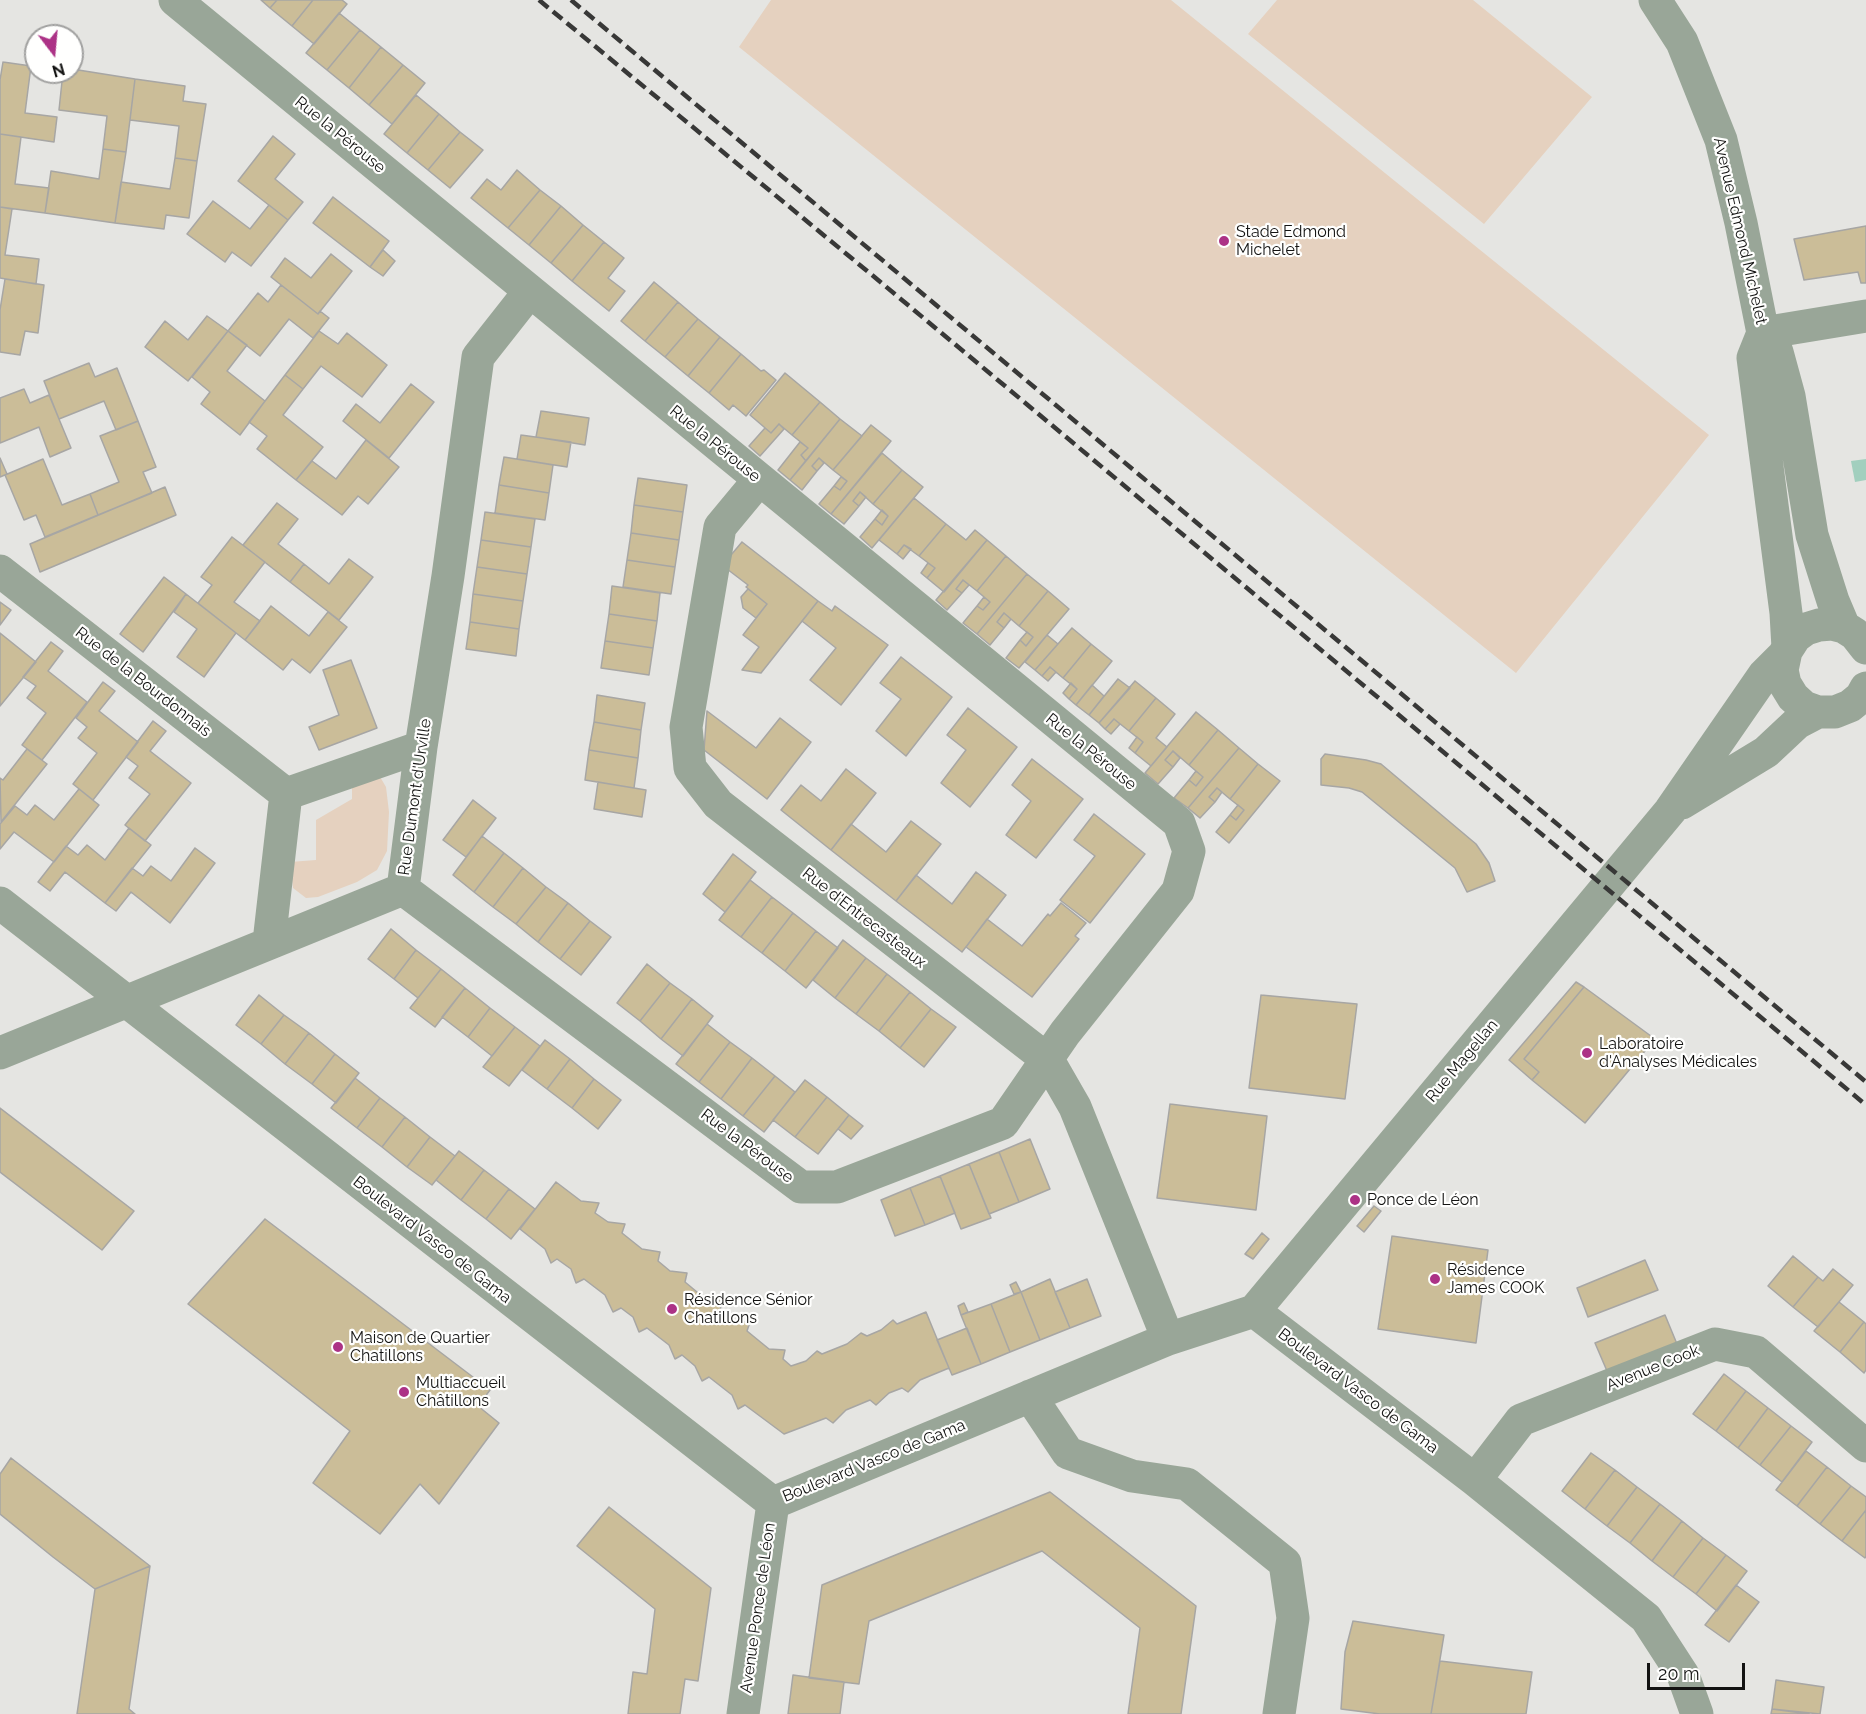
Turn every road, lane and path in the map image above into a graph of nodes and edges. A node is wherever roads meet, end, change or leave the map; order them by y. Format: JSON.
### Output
{"nodes":[{"id":1,"x":174,"y":0,"type":"edge"},
{"id":2,"x":1654,"y":0,"type":"edge"},
{"id":3,"x":530,"y":291,"type":"junction"},
{"id":4,"x":1866,"y":315,"type":"edge"},
{"id":5,"x":1763,"y":333,"type":"junction"},
{"id":6,"x":759,"y":480,"type":"junction"},
{"id":7,"x":0,"y":571,"type":"edge"},
{"id":8,"x":1855,"y":638,"type":"edge"},
{"id":9,"x":1786,"y":651,"type":"junction"},
{"id":10,"x":1861,"y":701,"type":"edge"},
{"id":11,"x":1818,"y":712,"type":"junction"},
{"id":12,"x":421,"y":747,"type":"junction"},
{"id":13,"x":286,"y":794,"type":"junction"},
{"id":14,"x":1670,"y":811,"type":"junction"},
{"id":15,"x":403,"y":889,"type":"junction"},
{"id":16,"x":0,"y":903,"type":"edge"},
{"id":17,"x":269,"y":942,"type":"junction"},
{"id":18,"x":126,"y":1003,"type":"junction"},
{"id":19,"x":0,"y":1053,"type":"edge"},
{"id":20,"x":1048,"y":1060,"type":"junction"},
{"id":21,"x":1254,"y":1311,"type":"junction"},
{"id":22,"x":1167,"y":1339,"type":"junction"},
{"id":23,"x":1030,"y":1396,"type":"junction"},
{"id":24,"x":1866,"y":1446,"type":"edge"},
{"id":25,"x":1475,"y":1480,"type":"junction"},
{"id":26,"x":773,"y":1503,"type":"junction"},
{"id":27,"x":743,"y":1714,"type":"edge"},
{"id":28,"x":1279,"y":1714,"type":"edge"},
{"id":29,"x":1698,"y":1714,"type":"edge"}],
"edges":[{"from":1,"to":3,"type":"street","name":"Rue la Pérouse"},
{"from":2,"to":5,"type":"street","name":"Avenue Edmond Michelet"},
{"from":3,"to":6,"type":"street","name":"Rue la Pérouse"},
{"from":3,"to":12,"type":"street","name":"Rue Dumont d'Urville"},
{"from":4,"to":5,"type":"street"},
{"from":5,"to":8,"type":"street","name":"Avenue Edmond Michelet"},
{"from":5,"to":9,"type":"street","name":"Avenue Edmond Michelet"},
{"from":6,"to":20,"type":"street","name":"Rue d'Entrecasteaux"},
{"from":6,"to":20,"type":"street","name":"Rue la Pérouse"},
{"from":7,"to":13,"type":"street","name":"Rue de la Bourdonnais"},
{"from":8,"to":9,"type":"street","name":"Rue Magellan"},
{"from":9,"to":11,"type":"street","name":"Avenue Edmond Michelet"},
{"from":9,"to":14,"type":"street","name":"Rue Magellan"},
{"from":10,"to":11,"type":"street"},
{"from":11,"to":14,"type":"street","name":"Rue Magellan"},
{"from":12,"to":13,"type":"street"},
{"from":12,"to":15,"type":"street","name":"Rue Dumont d'Urville"},
{"from":13,"to":17,"type":"street"},
{"from":14,"to":21,"type":"street","name":"Rue Magellan"},
{"from":15,"to":17,"type":"street","name":"Rue Dumont d'Urville"},
{"from":15,"to":20,"type":"street","name":"Rue la Pérouse"},
{"from":16,"to":18,"type":"street","name":"Boulevard Vasco de Gama"},
{"from":17,"to":18,"type":"street","name":"Rue Dumont d'Urville"},
{"from":18,"to":19,"type":"street","name":"Rue Dumont d'Urville"},
{"from":18,"to":26,"type":"street","name":"Boulevard Vasco de Gama"},
{"from":20,"to":22,"type":"street","name":"Rue d'Entrecasteaux"},
{"from":21,"to":22,"type":"street","name":"Boulevard Vasco de Gama"},
{"from":21,"to":25,"type":"street","name":"Boulevard Vasco de Gama"},
{"from":22,"to":23,"type":"street","name":"Boulevard Vasco de Gama"},
{"from":23,"to":26,"type":"street","name":"Boulevard Vasco de Gama"},
{"from":23,"to":28,"type":"street"},
{"from":24,"to":25,"type":"street","name":"Avenue Cook"},
{"from":25,"to":29,"type":"street","name":"Boulevard Vasco de Gama"},
{"from":26,"to":27,"type":"street","name":"Avenue Ponce de Léon"}]}
